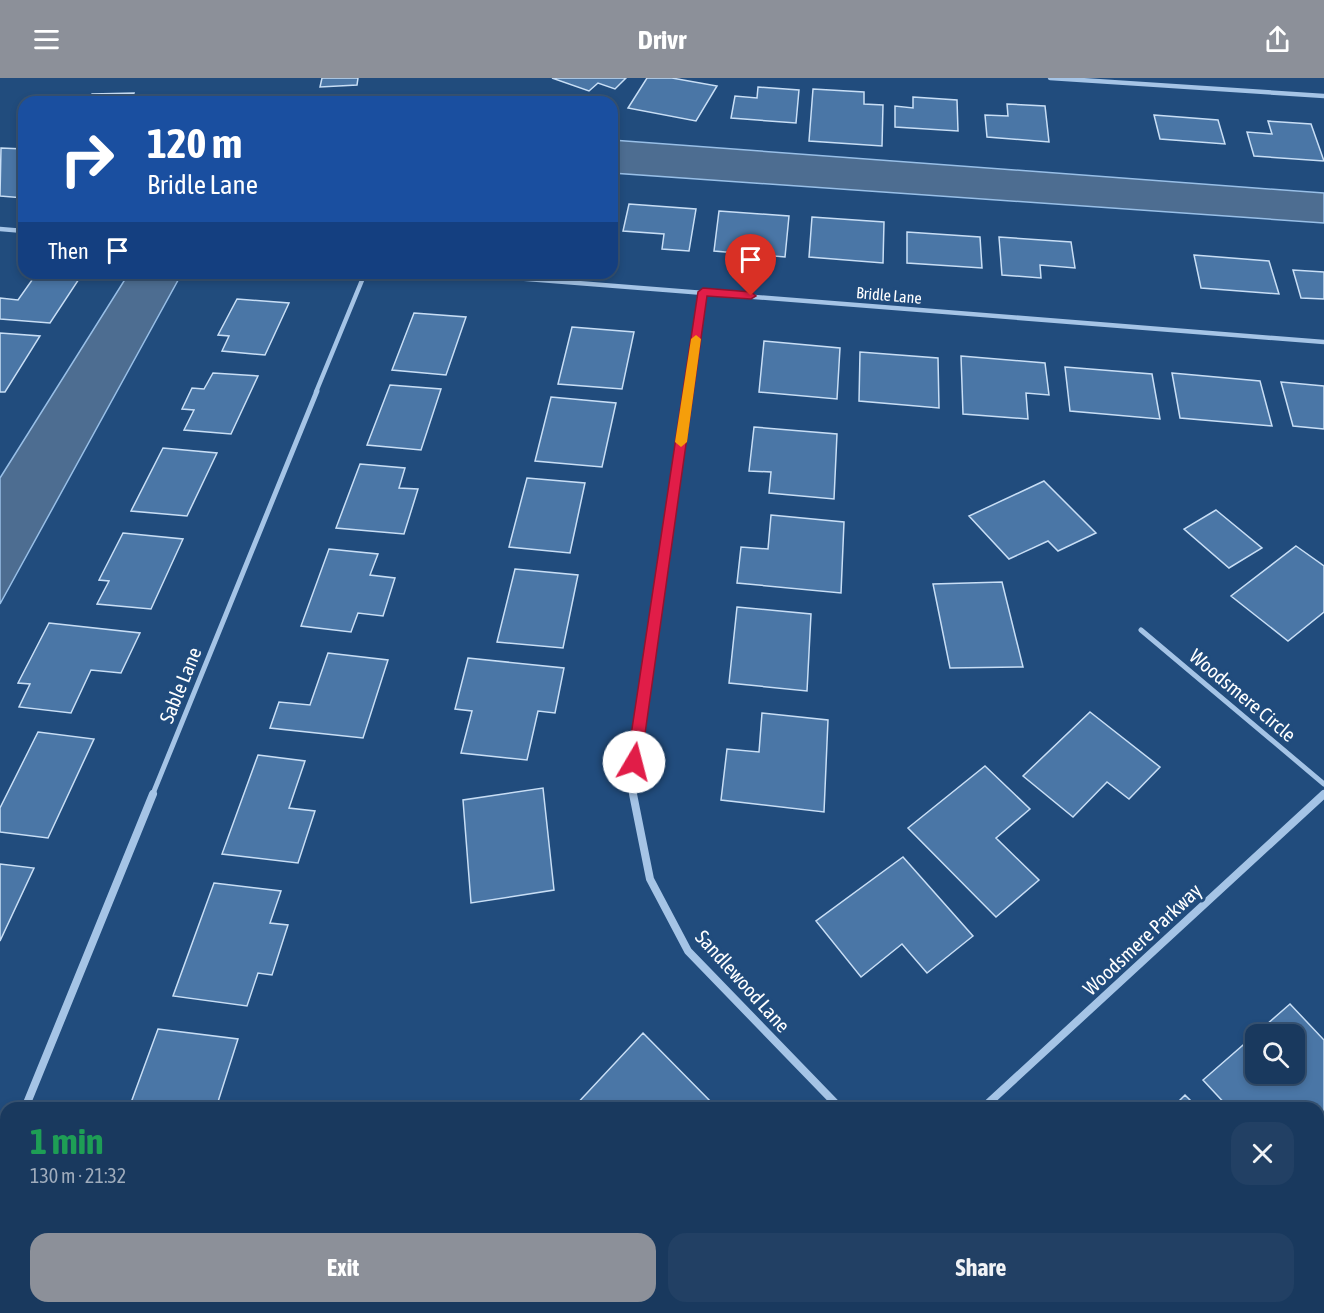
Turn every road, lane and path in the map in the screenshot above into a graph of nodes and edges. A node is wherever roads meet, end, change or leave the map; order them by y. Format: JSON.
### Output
{"nodes":[{"id":1,"x":1050,"y":78,"type":"edge"},
{"id":2,"x":1324,"y":96,"type":"edge"},
{"id":3,"x":0,"y":229,"type":"edge"},
{"id":4,"x":18,"y":230,"type":"edge"},
{"id":5,"x":363,"y":279,"type":"edge"},
{"id":6,"x":532,"y":279,"type":"edge"},
{"id":7,"x":703,"y":292,"type":"junction"},
{"id":8,"x":1324,"y":342,"type":"edge"},
{"id":9,"x":1141,"y":630,"type":"dead end"},
{"id":10,"x":1324,"y":784,"type":"edge"},
{"id":11,"x":1324,"y":794,"type":"edge"},
{"id":12,"x":28,"y":1102,"type":"edge"},
{"id":13,"x":834,"y":1102,"type":"edge"},
{"id":14,"x":990,"y":1102,"type":"edge"}],
"edges":[{"from":1,"to":2,"type":"street"},
{"from":3,"to":4,"type":"street"},
{"from":5,"to":12,"type":"street","name":"Sable Lane"},
{"from":6,"to":7,"type":"street","name":"Bridle Lane"},
{"from":7,"to":8,"type":"street","name":"Bridle Lane"},
{"from":7,"to":13,"type":"street","name":"Sandlewood Lane"},
{"from":9,"to":10,"type":"street","name":"Woodsmere Circle"},
{"from":11,"to":14,"type":"street","name":"Woodsmere Parkway"}]}
